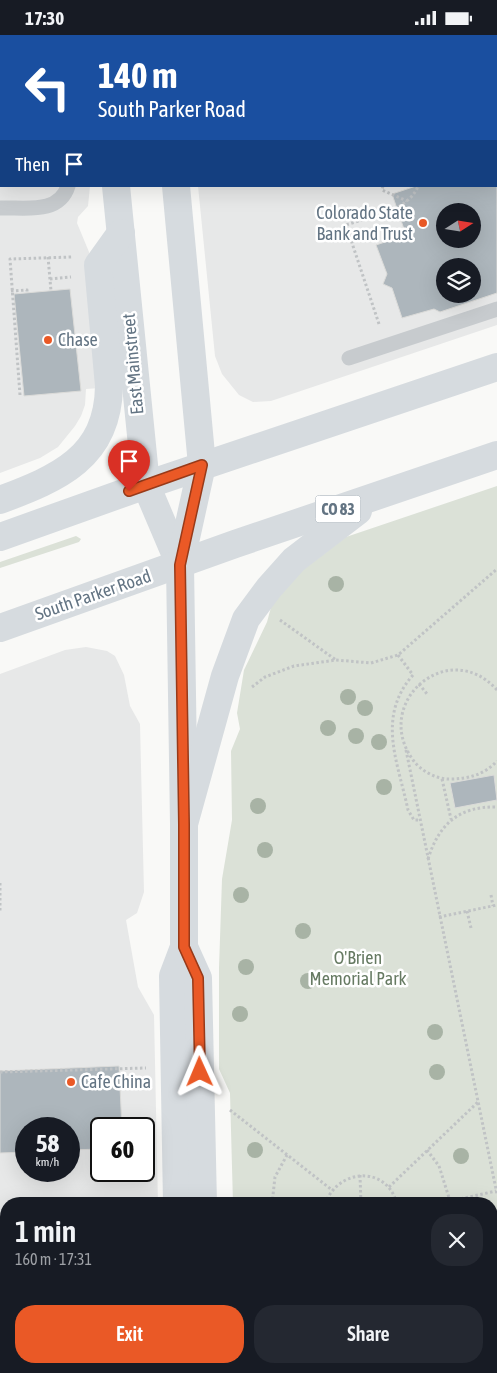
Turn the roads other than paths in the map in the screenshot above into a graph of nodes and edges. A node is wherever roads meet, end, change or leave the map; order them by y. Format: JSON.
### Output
{"nodes":[{"id":1,"x":68,"y":187,"type":"edge"},
{"id":2,"x":116,"y":187,"type":"edge"},
{"id":3,"x":176,"y":187,"type":"edge"},
{"id":4,"x":0,"y":208,"type":"edge"},
{"id":5,"x":121,"y":233,"type":"junction"},
{"id":6,"x":497,"y":309,"type":"edge"},
{"id":7,"x":349,"y":357,"type":"dead end"},
{"id":8,"x":497,"y":367,"type":"edge"},
{"id":9,"x":497,"y":455,"type":"edge"},
{"id":10,"x":202,"y":465,"type":"junction"},
{"id":11,"x":146,"y":485,"type":"junction"},
{"id":12,"x":382,"y":494,"type":"junction"},
{"id":13,"x":0,"y":500,"type":"edge"},
{"id":14,"x":0,"y":537,"type":"edge"},
{"id":15,"x":180,"y":565,"type":"junction"},
{"id":16,"x":0,"y":628,"type":"edge"},
{"id":17,"x":184,"y":824,"type":"junction"},
{"id":18,"x":184,"y":947,"type":"junction"},
{"id":19,"x":177,"y":1197,"type":"edge"},
{"id":20,"x":203,"y":1197,"type":"edge"}],
"edges":[{"from":1,"to":4,"type":"lane"},
{"from":2,"to":5,"type":"main road","name":"East Mainstreet"},
{"from":3,"to":10,"type":"main road","name":"East Mainstreet"},
{"from":5,"to":11,"type":"main road","name":"East Mainstreet"},
{"from":5,"to":13,"type":"main road"},
{"from":6,"to":7,"type":"lane"},
{"from":8,"to":10,"type":"main road"},
{"from":9,"to":12,"type":"main road","name":"South Parker Road","number":"CO 83"},
{"from":10,"to":11,"type":"main road"},
{"from":10,"to":15,"type":"main road","name":"East Mainstreet"},
{"from":11,"to":14,"type":"main road"},
{"from":11,"to":15,"type":"main road","name":"East Mainstreet"},
{"from":12,"to":15,"type":"main road","name":"South Parker Road","number":"CO 83"},
{"from":12,"to":17,"type":"main road"},
{"from":15,"to":16,"type":"main road","name":"South Parker Road","number":"CO 83"},
{"from":15,"to":17,"type":"main road","name":"East Mainstreet"},
{"from":17,"to":18,"type":"main road","name":"East Mainstreet"},
{"from":18,"to":19,"type":"main road","name":"East Mainstreet"},
{"from":18,"to":20,"type":"main road","name":"East Mainstreet"}]}
